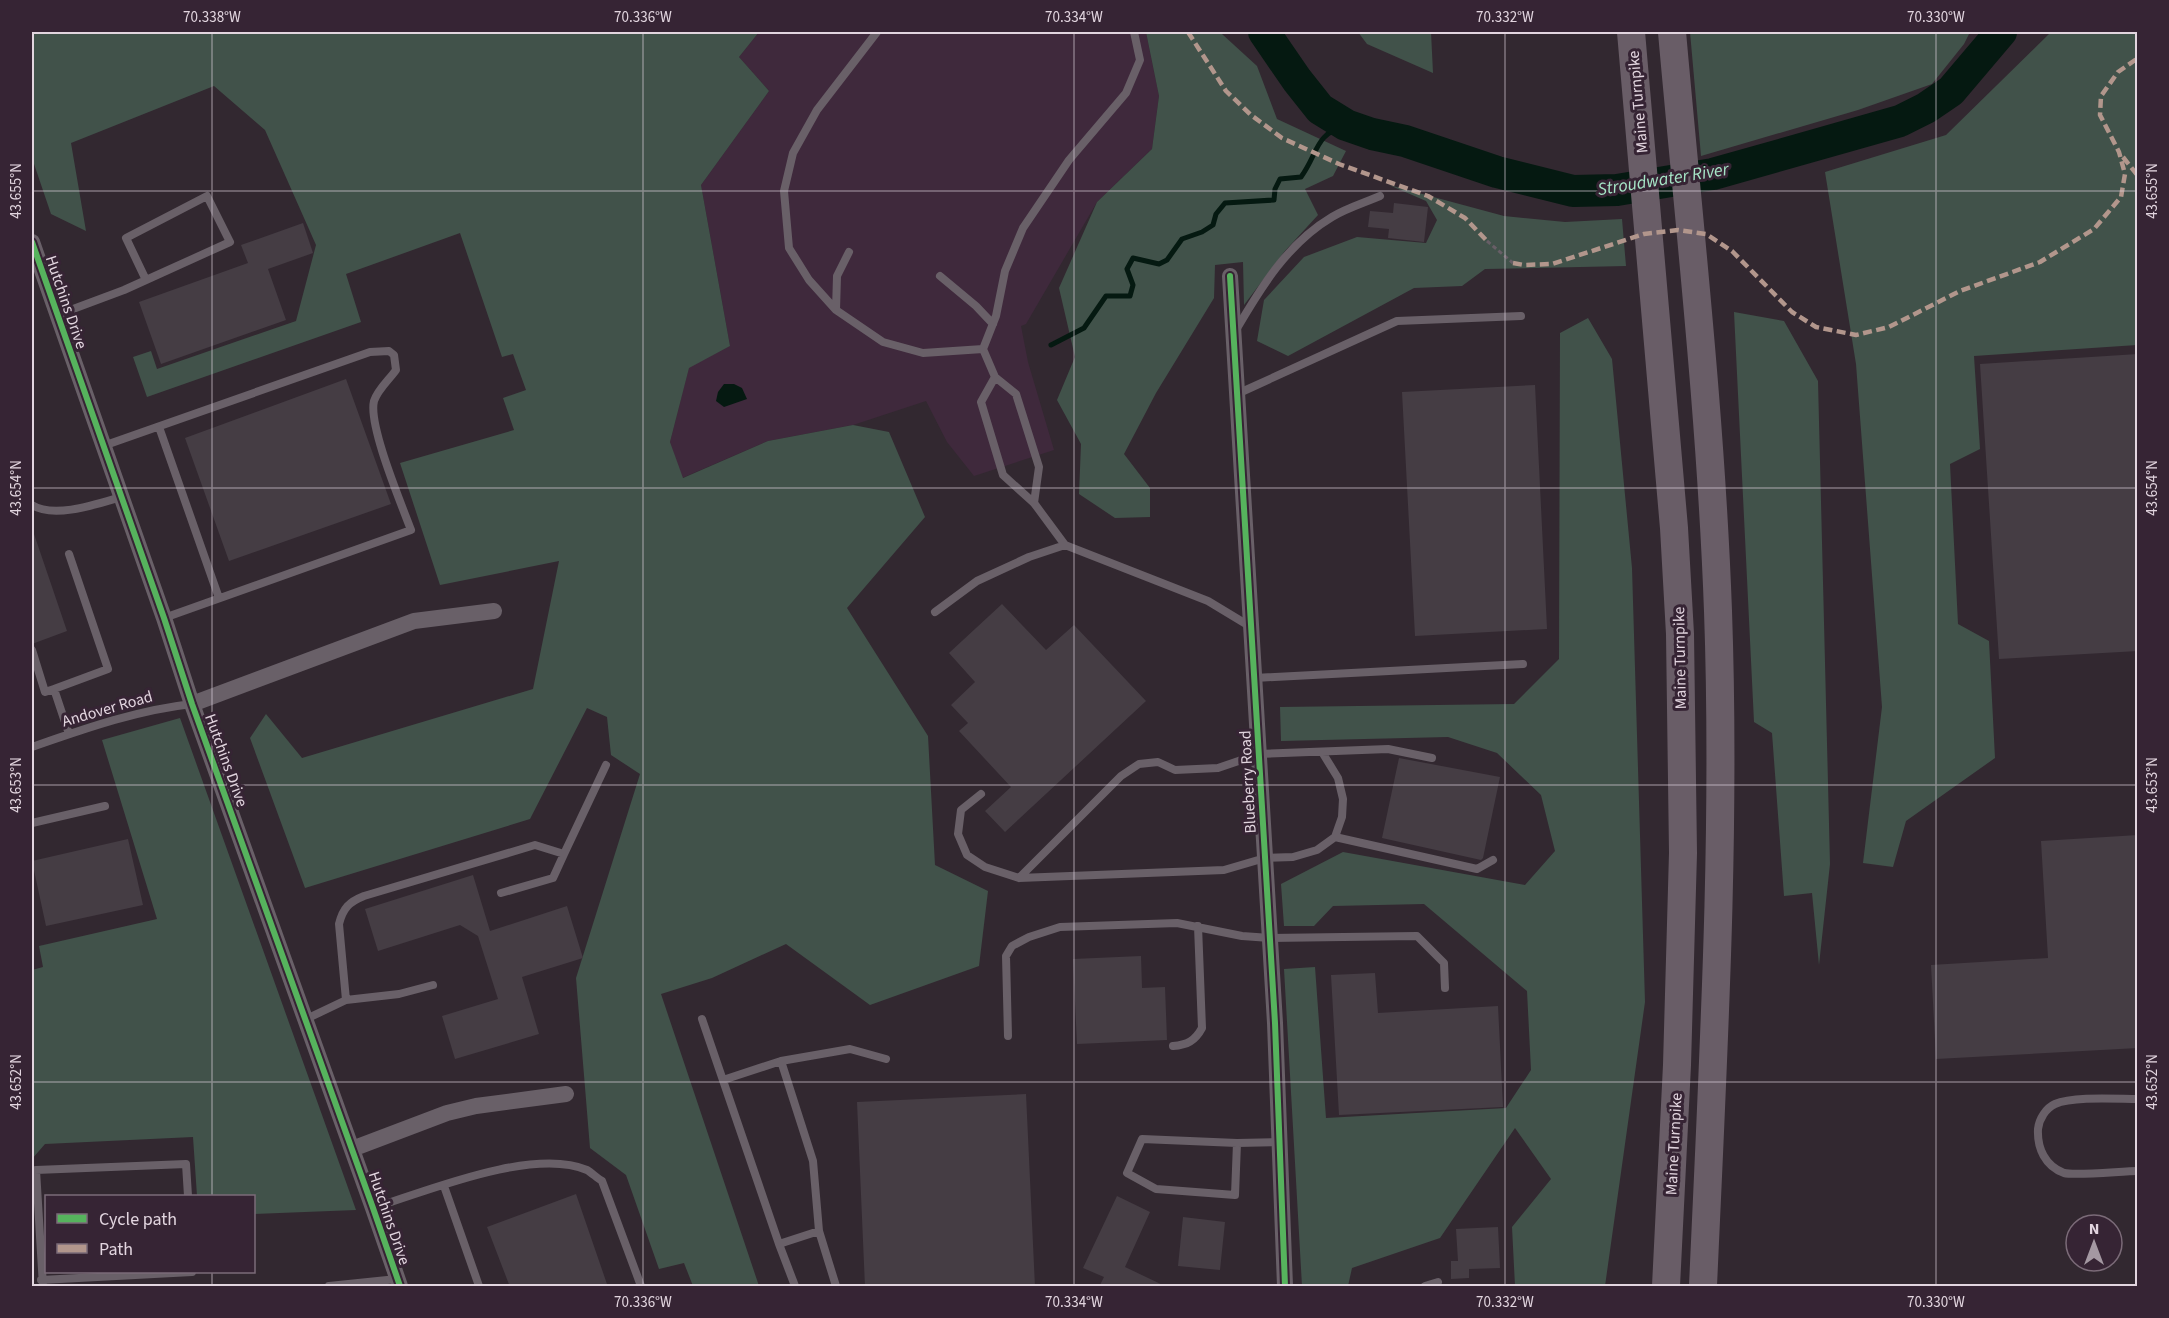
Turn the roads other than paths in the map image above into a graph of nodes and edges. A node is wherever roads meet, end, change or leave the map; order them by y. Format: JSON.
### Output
{"nodes":[{"id":1,"x":877,"y":32,"type":"edge"},
{"id":2,"x":1134,"y":32,"type":"edge"},
{"id":3,"x":1631,"y":32,"type":"edge"},
{"id":4,"x":1672,"y":32,"type":"edge"},
{"id":5,"x":1380,"y":196,"type":"dead end"},
{"id":6,"x":32,"y":242,"type":"edge"},
{"id":7,"x":849,"y":252,"type":"dead end"},
{"id":8,"x":940,"y":276,"type":"dead end"},
{"id":9,"x":1230,"y":276,"type":"dead end"},
{"id":10,"x":146,"y":280,"type":"junction"},
{"id":11,"x":836,"y":310,"type":"junction"},
{"id":12,"x":57,"y":315,"type":"junction"},
{"id":13,"x":1521,"y":316,"type":"dead end"},
{"id":14,"x":993,"y":324,"type":"junction"},
{"id":15,"x":1234,"y":333,"type":"junction"},
{"id":16,"x":982,"y":349,"type":"junction"},
{"id":17,"x":996,"y":377,"type":"junction"},
{"id":18,"x":1237,"y":394,"type":"junction"},
{"id":19,"x":159,"y":427,"type":"junction"},
{"id":20,"x":103,"y":446,"type":"junction"},
{"id":21,"x":121,"y":497,"type":"junction"},
{"id":22,"x":1034,"y":503,"type":"junction"},
{"id":23,"x":32,"y":505,"type":"edge"},
{"id":24,"x":1065,"y":545,"type":"junction"},
{"id":25,"x":69,"y":554,"type":"dead end"},
{"id":26,"x":219,"y":598,"type":"junction"},
{"id":27,"x":494,"y":611,"type":"dead end"},
{"id":28,"x":935,"y":612,"type":"dead end"},
{"id":29,"x":164,"y":618,"type":"junction"},
{"id":30,"x":1251,"y":627,"type":"junction"},
{"id":31,"x":32,"y":650,"type":"edge"},
{"id":32,"x":1523,"y":663,"type":"dead end"},
{"id":33,"x":1255,"y":678,"type":"junction"},
{"id":34,"x":54,"y":689,"type":"junction"},
{"id":35,"x":192,"y":704,"type":"junction"},
{"id":36,"x":69,"y":734,"type":"junction"},
{"id":37,"x":32,"y":747,"type":"edge"},
{"id":38,"x":1322,"y":752,"type":"junction"},
{"id":39,"x":1259,"y":754,"type":"junction"},
{"id":40,"x":1432,"y":758,"type":"dead end"},
{"id":41,"x":606,"y":765,"type":"dead end"},
{"id":42,"x":981,"y":794,"type":"dead end"},
{"id":43,"x":105,"y":806,"type":"dead end"},
{"id":44,"x":32,"y":823,"type":"edge"},
{"id":45,"x":1335,"y":837,"type":"junction"},
{"id":46,"x":564,"y":854,"type":"junction"},
{"id":47,"x":1265,"y":858,"type":"junction"},
{"id":48,"x":1493,"y":860,"type":"dead end"},
{"id":49,"x":1019,"y":878,"type":"junction"},
{"id":50,"x":501,"y":893,"type":"dead end"},
{"id":51,"x":1198,"y":926,"type":"junction"},
{"id":52,"x":1270,"y":938,"type":"junction"},
{"id":53,"x":433,"y":985,"type":"dead end"},
{"id":54,"x":1445,"y":987,"type":"dead end"},
{"id":55,"x":346,"y":1000,"type":"junction"},
{"id":56,"x":306,"y":1019,"type":"junction"},
{"id":57,"x":702,"y":1019,"type":"dead end"},
{"id":58,"x":1008,"y":1036,"type":"dead end"},
{"id":59,"x":1173,"y":1046,"type":"dead end"},
{"id":60,"x":886,"y":1059,"type":"dead end"},
{"id":61,"x":780,"y":1061,"type":"junction"},
{"id":62,"x":723,"y":1080,"type":"junction"},
{"id":63,"x":566,"y":1094,"type":"dead end"},
{"id":64,"x":2138,"y":1099,"type":"edge"},
{"id":65,"x":1280,"y":1142,"type":"junction"},
{"id":66,"x":1237,"y":1143,"type":"junction"},
{"id":67,"x":352,"y":1149,"type":"junction"},
{"id":68,"x":2138,"y":1171,"type":"edge"},
{"id":69,"x":444,"y":1186,"type":"junction"},
{"id":70,"x":188,"y":1195,"type":"edge"},
{"id":71,"x":374,"y":1208,"type":"junction"},
{"id":72,"x":43,"y":1225,"type":"edge"},
{"id":73,"x":819,"y":1231,"type":"junction"},
{"id":74,"x":779,"y":1244,"type":"junction"},
{"id":75,"x":178,"y":1273,"type":"edge"},
{"id":76,"x":1438,"y":1281,"type":"dead end"},
{"id":77,"x":42,"y":1283,"type":"edge"},
{"id":78,"x":398,"y":1283,"type":"edge"},
{"id":79,"x":328,"y":1287,"type":"edge"},
{"id":80,"x":479,"y":1287,"type":"edge"},
{"id":81,"x":641,"y":1287,"type":"edge"},
{"id":82,"x":795,"y":1287,"type":"edge"},
{"id":83,"x":836,"y":1287,"type":"edge"},
{"id":84,"x":1285,"y":1287,"type":"edge"},
{"id":85,"x":1425,"y":1287,"type":"edge"},
{"id":86,"x":1666,"y":1287,"type":"edge"},
{"id":87,"x":1703,"y":1287,"type":"edge"}],
"edges":[{"from":1,"to":11,"type":"lane"},
{"from":2,"to":14,"type":"lane"},
{"from":3,"to":86,"type":"highway","name":"Maine Turnpike"},
{"from":4,"to":87,"type":"highway"},
{"from":5,"to":15,"type":"lane"},
{"from":6,"to":12,"type":"street","name":"Hutchins Drive"},
{"from":7,"to":11,"type":"lane"},
{"from":8,"to":14,"type":"lane"},
{"from":9,"to":15,"type":"street","name":"Blueberry Road"},
{"from":10,"to":10,"type":"lane"},
{"from":10,"to":12,"type":"lane"},
{"from":11,"to":16,"type":"lane"},
{"from":12,"to":20,"type":"street","name":"Hutchins Drive"},
{"from":13,"to":18,"type":"lane"},
{"from":14,"to":16,"type":"lane"},
{"from":15,"to":18,"type":"street","name":"Blueberry Road"},
{"from":16,"to":17,"type":"lane"},
{"from":17,"to":22,"type":"lane"},
{"from":17,"to":22,"type":"lane"},
{"from":18,"to":30,"type":"street","name":"Blueberry Road"},
{"from":19,"to":20,"type":"lane"},
{"from":19,"to":26,"type":"lane"},
{"from":19,"to":26,"type":"lane"},
{"from":20,"to":21,"type":"street","name":"Hutchins Drive"},
{"from":21,"to":23,"type":"lane"},
{"from":21,"to":29,"type":"street","name":"Hutchins Drive"},
{"from":22,"to":24,"type":"lane"},
{"from":24,"to":28,"type":"lane"},
{"from":24,"to":30,"type":"lane"},
{"from":25,"to":34,"type":"lane"},
{"from":26,"to":29,"type":"lane"},
{"from":27,"to":35,"type":"street"},
{"from":29,"to":35,"type":"street","name":"Hutchins Drive"},
{"from":30,"to":33,"type":"street","name":"Blueberry Road"},
{"from":31,"to":34,"type":"lane"},
{"from":32,"to":33,"type":"lane"},
{"from":33,"to":39,"type":"street","name":"Blueberry Road"},
{"from":34,"to":36,"type":"lane"},
{"from":35,"to":36,"type":"lane","name":"Andover Road"},
{"from":35,"to":56,"type":"street","name":"Hutchins Drive"},
{"from":36,"to":37,"type":"lane","name":"Andover Road"},
{"from":38,"to":39,"type":"lane"},
{"from":38,"to":40,"type":"lane"},
{"from":38,"to":45,"type":"lane"},
{"from":39,"to":47,"type":"street","name":"Blueberry Road"},
{"from":39,"to":49,"type":"lane"},
{"from":41,"to":46,"type":"lane"},
{"from":42,"to":49,"type":"lane"},
{"from":43,"to":44,"type":"lane"},
{"from":45,"to":47,"type":"lane"},
{"from":45,"to":48,"type":"lane"},
{"from":46,"to":50,"type":"lane"},
{"from":46,"to":55,"type":"lane"},
{"from":47,"to":49,"type":"lane"},
{"from":47,"to":52,"type":"street","name":"Blueberry Road"},
{"from":51,"to":52,"type":"lane"},
{"from":51,"to":58,"type":"lane"},
{"from":51,"to":59,"type":"lane"},
{"from":52,"to":54,"type":"lane"},
{"from":52,"to":65,"type":"street","name":"Blueberry Road"},
{"from":53,"to":55,"type":"lane"},
{"from":55,"to":56,"type":"lane"},
{"from":56,"to":67,"type":"street","name":"Hutchins Drive"},
{"from":57,"to":62,"type":"lane"},
{"from":60,"to":61,"type":"lane"},
{"from":61,"to":62,"type":"lane"},
{"from":61,"to":73,"type":"lane"},
{"from":62,"to":74,"type":"lane"},
{"from":63,"to":67,"type":"street"},
{"from":64,"to":68,"type":"lane"},
{"from":65,"to":66,"type":"lane"},
{"from":65,"to":84,"type":"street","name":"Blueberry Road"},
{"from":66,"to":66,"type":"lane"},
{"from":67,"to":71,"type":"street","name":"Hutchins Drive"},
{"from":69,"to":71,"type":"lane"},
{"from":69,"to":80,"type":"lane"},
{"from":69,"to":81,"type":"lane"},
{"from":70,"to":72,"type":"lane"},
{"from":71,"to":78,"type":"street","name":"Hutchins Drive"},
{"from":72,"to":77,"type":"lane"},
{"from":73,"to":74,"type":"lane"},
{"from":73,"to":83,"type":"lane"},
{"from":74,"to":82,"type":"lane"},
{"from":75,"to":77,"type":"lane"},
{"from":76,"to":85,"type":"lane"},
{"from":78,"to":79,"type":"lane"}]}
